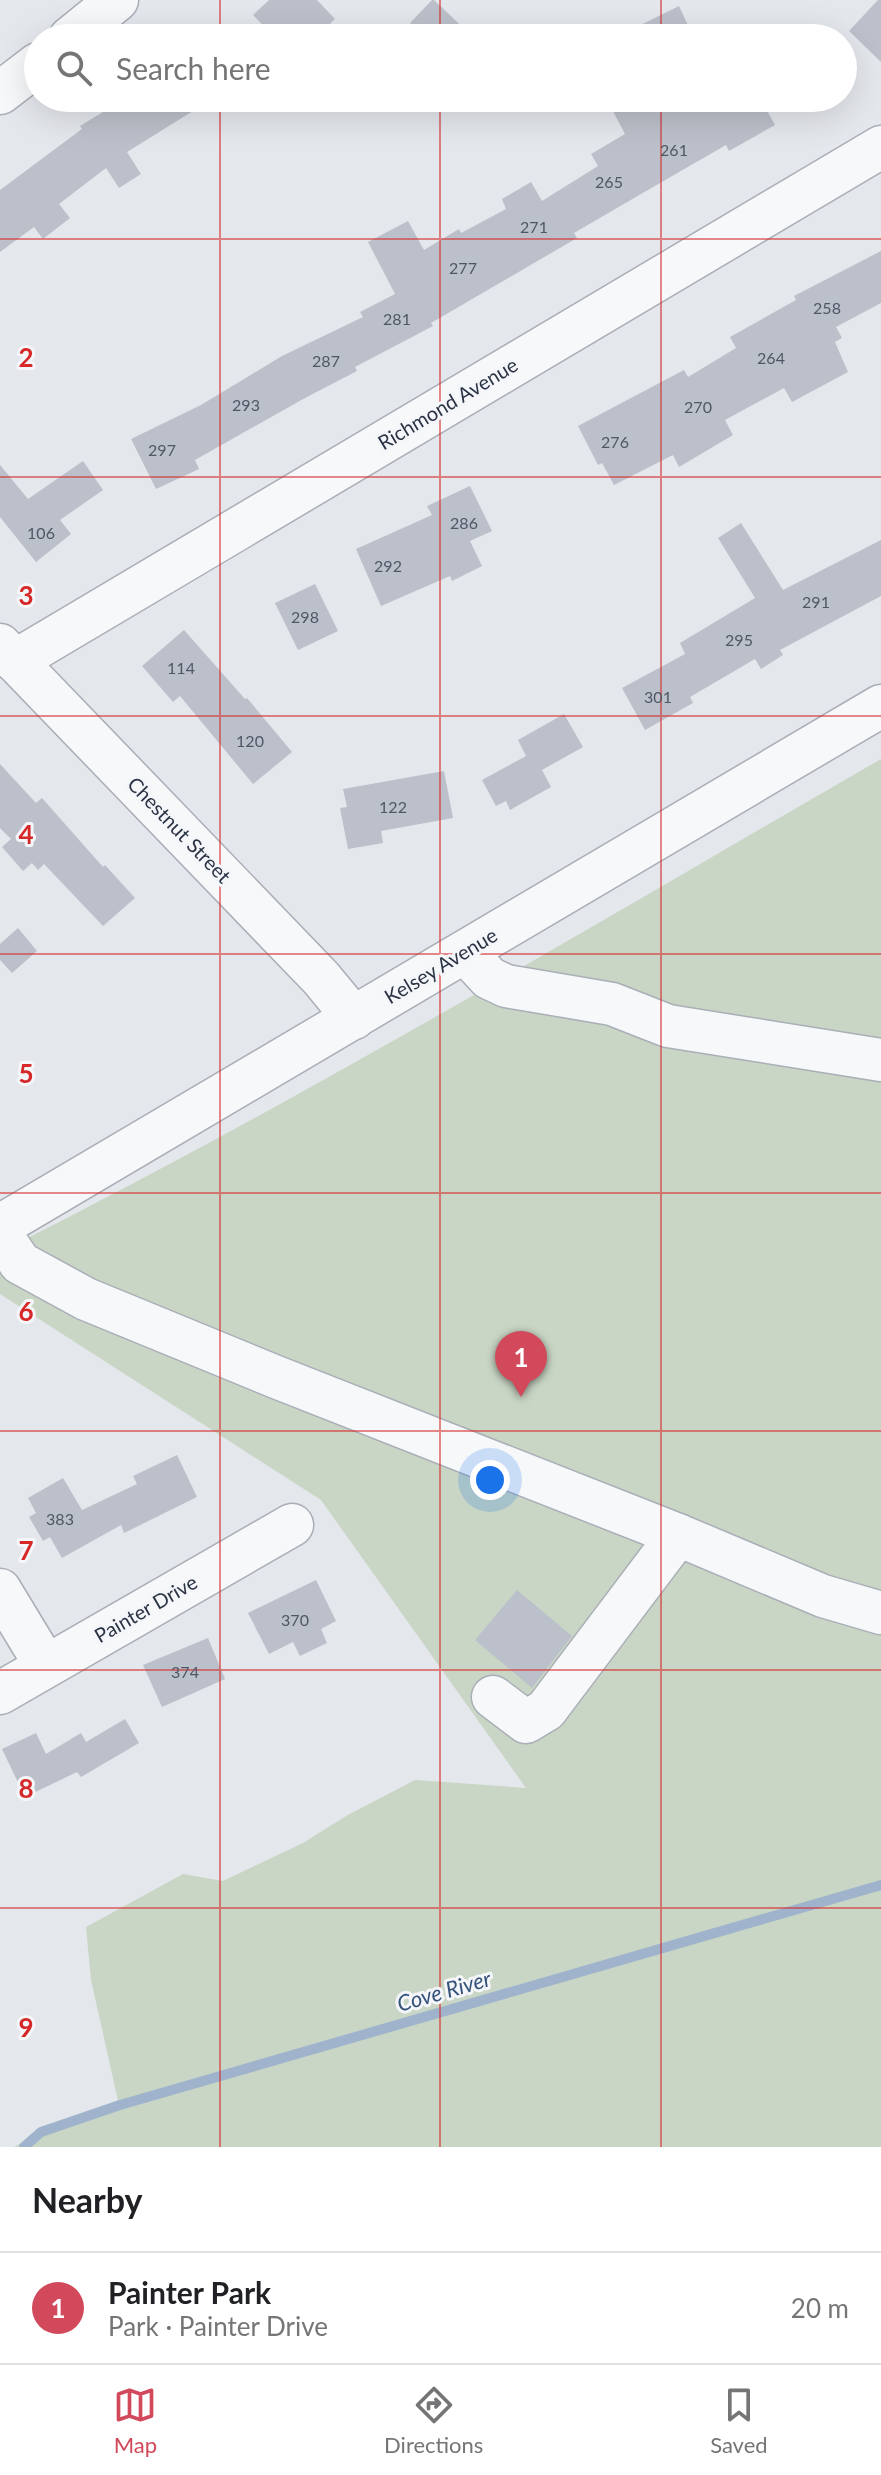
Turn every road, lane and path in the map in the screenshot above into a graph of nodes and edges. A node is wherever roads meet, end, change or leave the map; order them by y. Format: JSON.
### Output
{"nodes":[{"id":1,"x":117,"y":0,"type":"edge"},
{"id":2,"x":87,"y":24,"type":"edge"},
{"id":3,"x":24,"y":75,"type":"edge"},
{"id":4,"x":0,"y":93,"type":"edge"},
{"id":5,"x":881,"y":147,"type":"edge"},
{"id":6,"x":8,"y":653,"type":"edge"},
{"id":7,"x":881,"y":706,"type":"edge"},
{"id":8,"x":465,"y":952,"type":"junction"},
{"id":9,"x":354,"y":1018,"type":"junction"},
{"id":10,"x":881,"y":1060,"type":"edge"},
{"id":11,"x":0,"y":1226,"type":"edge"},
{"id":12,"x":0,"y":1233,"type":"edge"},
{"id":13,"x":292,"y":1525,"type":"dead end"},
{"id":14,"x":678,"y":1535,"type":"junction"},
{"id":15,"x":0,"y":1590,"type":"edge"},
{"id":16,"x":881,"y":1613,"type":"edge"},
{"id":17,"x":46,"y":1666,"type":"junction"},
{"id":18,"x":0,"y":1693,"type":"edge"},
{"id":19,"x":493,"y":1697,"type":"dead end"}],
"edges":[{"from":1,"to":2,"type":"street"},
{"from":3,"to":4,"type":"street"},
{"from":5,"to":6,"type":"street","name":"Richmond Avenue"},
{"from":6,"to":9,"type":"street","name":"Chestnut Street"},
{"from":7,"to":8,"type":"street","name":"Kelsey Avenue"},
{"from":8,"to":9,"type":"street","name":"Kelsey Avenue"},
{"from":8,"to":10,"type":"street"},
{"from":9,"to":11,"type":"street","name":"Kelsey Avenue"},
{"from":12,"to":14,"type":"street"},
{"from":13,"to":17,"type":"street","name":"Painter Drive"},
{"from":14,"to":16,"type":"street"},
{"from":14,"to":19,"type":"street"},
{"from":15,"to":17,"type":"street"},
{"from":17,"to":18,"type":"street","name":"Painter Drive"}]}
